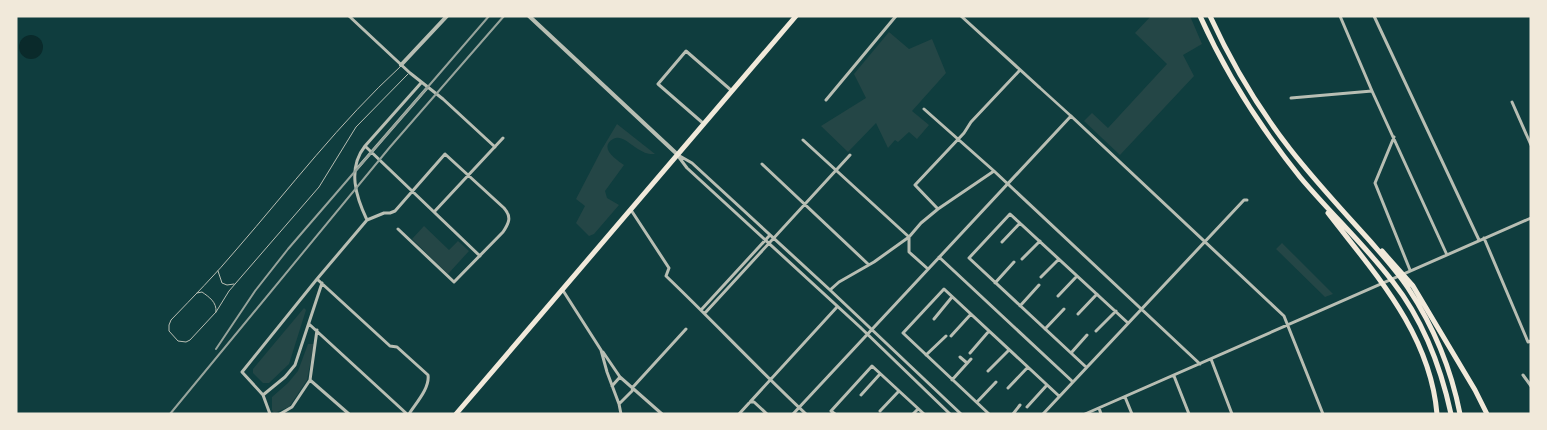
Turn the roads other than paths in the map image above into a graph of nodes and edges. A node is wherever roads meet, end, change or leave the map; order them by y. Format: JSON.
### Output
{"nodes":[{"id":1,"x":349,"y":16,"type":"edge"},
{"id":2,"x":447,"y":16,"type":"edge"},
{"id":3,"x":529,"y":16,"type":"edge"},
{"id":4,"x":796,"y":16,"type":"edge"},
{"id":5,"x":896,"y":16,"type":"edge"},
{"id":6,"x":960,"y":16,"type":"edge"},
{"id":7,"x":1200,"y":16,"type":"edge"},
{"id":8,"x":1210,"y":16,"type":"edge"},
{"id":9,"x":1340,"y":16,"type":"edge"},
{"id":10,"x":1374,"y":16,"type":"edge"},
{"id":11,"x":401,"y":65,"type":"junction"},
{"id":12,"x":1020,"y":70,"type":"junction"},
{"id":13,"x":410,"y":73,"type":"junction"},
{"id":14,"x":422,"y":83,"type":"junction"},
{"id":15,"x":427,"y":88,"type":"junction"},
{"id":16,"x":1039,"y":88,"type":"joint"},
{"id":17,"x":732,"y":91,"type":"junction"},
{"id":18,"x":1372,"y":91,"type":"junction"},
{"id":19,"x":1291,"y":98,"type":"dead end"},
{"id":20,"x":826,"y":100,"type":"dead end"},
{"id":21,"x":1512,"y":102,"type":"dead end"},
{"id":22,"x":924,"y":109,"type":"dead end"},
{"id":23,"x":1071,"y":116,"type":"junction"},
{"id":24,"x":704,"y":124,"type":"junction"},
{"id":25,"x":1394,"y":137,"type":"junction"},
{"id":26,"x":503,"y":138,"type":"dead end"},
{"id":27,"x":958,"y":139,"type":"junction"},
{"id":28,"x":803,"y":140,"type":"dead end"},
{"id":29,"x":1531,"y":145,"type":"edge"},
{"id":30,"x":365,"y":146,"type":"junction"},
{"id":31,"x":495,"y":147,"type":"junction"},
{"id":32,"x":371,"y":153,"type":"junction"},
{"id":33,"x":678,"y":155,"type":"junction"},
{"id":34,"x":850,"y":155,"type":"dead end"},
{"id":35,"x":762,"y":164,"type":"dead end"},
{"id":36,"x":836,"y":171,"type":"junction"},
{"id":37,"x":994,"y":171,"type":"junction"},
{"id":38,"x":354,"y":174,"type":"junction"},
{"id":39,"x":468,"y":175,"type":"junction"},
{"id":40,"x":1302,"y":178,"type":"junction"},
{"id":41,"x":1008,"y":184,"type":"junction"},
{"id":42,"x":412,"y":190,"type":"junction"},
{"id":43,"x":1247,"y":200,"type":"dead end"},
{"id":44,"x":805,"y":204,"type":"junction"},
{"id":45,"x":938,"y":209,"type":"junction"},
{"id":46,"x":631,"y":210,"type":"junction"},
{"id":47,"x":434,"y":212,"type":"junction"},
{"id":48,"x":1530,"y":219,"type":"edge"},
{"id":49,"x":367,"y":220,"type":"junction"},
{"id":50,"x":1020,"y":223,"type":"junction"},
{"id":51,"x":398,"y":229,"type":"dead end"},
{"id":52,"x":771,"y":237,"type":"junction"},
{"id":53,"x":909,"y":237,"type":"junction"},
{"id":54,"x":1484,"y":238,"type":"junction"},
{"id":55,"x":1479,"y":240,"type":"junction"},
{"id":56,"x":1040,"y":241,"type":"junction"},
{"id":57,"x":767,"y":242,"type":"junction"},
{"id":58,"x":1002,"y":242,"type":"dead end"},
{"id":59,"x":1205,"y":242,"type":"junction"},
{"id":60,"x":1447,"y":254,"type":"junction"},
{"id":61,"x":480,"y":256,"type":"junction"},
{"id":62,"x":939,"y":257,"type":"junction"},
{"id":63,"x":1059,"y":258,"type":"junction"},
{"id":64,"x":1022,"y":260,"type":"dead end"},
{"id":65,"x":1014,"y":262,"type":"dead end"},
{"id":66,"x":868,"y":264,"type":"junction"},
{"id":67,"x":928,"y":269,"type":"junction"},
{"id":68,"x":218,"y":270,"type":"junction"},
{"id":69,"x":1410,"y":270,"type":"junction"},
{"id":70,"x":1078,"y":276,"type":"junction"},
{"id":71,"x":1041,"y":277,"type":"dead end"},
{"id":72,"x":317,"y":279,"type":"junction"},
{"id":73,"x":1404,"y":279,"type":"junction"},
{"id":74,"x":322,"y":283,"type":"junction"},
{"id":75,"x":995,"y":283,"type":"junction"},
{"id":76,"x":235,"y":284,"type":"junction"},
{"id":77,"x":1039,"y":285,"type":"dead end"},
{"id":78,"x":562,"y":289,"type":"junction"},
{"id":79,"x":830,"y":290,"type":"junction"},
{"id":80,"x":197,"y":293,"type":"junction"},
{"id":81,"x":1097,"y":294,"type":"junction"},
{"id":82,"x":1058,"y":296,"type":"dead end"},
{"id":83,"x":952,"y":297,"type":"junction"},
{"id":84,"x":1020,"y":306,"type":"junction"},
{"id":85,"x":838,"y":307,"type":"junction"},
{"id":86,"x":1142,"y":309,"type":"junction"},
{"id":87,"x":701,"y":310,"type":"junction"},
{"id":88,"x":1064,"y":310,"type":"dead end"},
{"id":89,"x":216,"y":312,"type":"junction"},
{"id":90,"x":1116,"y":312,"type":"junction"},
{"id":91,"x":705,"y":313,"type":"junction"},
{"id":92,"x":971,"y":314,"type":"junction"},
{"id":93,"x":1078,"y":314,"type":"dead end"},
{"id":94,"x":934,"y":319,"type":"dead end"},
{"id":95,"x":1128,"y":323,"type":"junction"},
{"id":96,"x":309,"y":324,"type":"junction"},
{"id":97,"x":1288,"y":324,"type":"junction"},
{"id":98,"x":686,"y":329,"type":"dead end"},
{"id":99,"x":1046,"y":329,"type":"junction"},
{"id":100,"x":317,"y":330,"type":"junction"},
{"id":101,"x":871,"y":330,"type":"junction"},
{"id":102,"x":990,"y":331,"type":"junction"},
{"id":103,"x":1096,"y":332,"type":"dead end"},
{"id":104,"x":867,"y":334,"type":"junction"},
{"id":105,"x":1087,"y":335,"type":"dead end"},
{"id":106,"x":946,"y":336,"type":"dead end"},
{"id":107,"x":951,"y":336,"type":"dead end"},
{"id":108,"x":1530,"y":341,"type":"edge"},
{"id":109,"x":601,"y":350,"type":"junction"},
{"id":110,"x":1009,"y":350,"type":"junction"},
{"id":111,"x":970,"y":353,"type":"dead end"},
{"id":112,"x":1071,"y":353,"type":"junction"},
{"id":113,"x":926,"y":355,"type":"junction"},
{"id":114,"x":960,"y":356,"type":"dead end"},
{"id":115,"x":971,"y":359,"type":"dead end"},
{"id":116,"x":1211,"y":360,"type":"junction"},
{"id":117,"x":967,"y":363,"type":"junction"},
{"id":118,"x":1200,"y":364,"type":"junction"},
{"id":119,"x":1028,"y":367,"type":"junction"},
{"id":120,"x":1086,"y":367,"type":"junction"},
{"id":121,"x":988,"y":371,"type":"dead end"},
{"id":122,"x":880,"y":374,"type":"junction"},
{"id":123,"x":1523,"y":375,"type":"dead end"},
{"id":124,"x":1174,"y":376,"type":"junction"},
{"id":125,"x":620,"y":377,"type":"junction"},
{"id":126,"x":310,"y":380,"type":"junction"},
{"id":127,"x":770,"y":380,"type":"junction"},
{"id":128,"x":952,"y":380,"type":"junction"},
{"id":129,"x":996,"y":382,"type":"dead end"},
{"id":130,"x":1073,"y":382,"type":"junction"},
{"id":131,"x":1047,"y":385,"type":"junction"},
{"id":132,"x":612,"y":386,"type":"junction"},
{"id":133,"x":1531,"y":386,"type":"edge"},
{"id":134,"x":633,"y":387,"type":"junction"},
{"id":135,"x":1008,"y":388,"type":"dead end"},
{"id":136,"x":899,"y":391,"type":"junction"},
{"id":137,"x":263,"y":395,"type":"junction"},
{"id":138,"x":861,"y":395,"type":"dead end"},
{"id":139,"x":1059,"y":396,"type":"junction"},
{"id":140,"x":1125,"y":397,"type":"junction"},
{"id":141,"x":752,"y":402,"type":"junction"},
{"id":142,"x":977,"y":402,"type":"junction"},
{"id":143,"x":619,"y":404,"type":"junction"},
{"id":144,"x":1020,"y":405,"type":"dead end"},
{"id":145,"x":799,"y":407,"type":"junction"},
{"id":146,"x":1027,"y":407,"type":"dead end"},
{"id":147,"x":1099,"y":408,"type":"junction"},
{"id":148,"x":918,"y":409,"type":"junction"},
{"id":149,"x":880,"y":411,"type":"dead end"},
{"id":150,"x":270,"y":414,"type":"edge"},
{"id":151,"x":280,"y":414,"type":"edge"},
{"id":152,"x":349,"y":414,"type":"edge"},
{"id":153,"x":408,"y":414,"type":"edge"},
{"id":154,"x":456,"y":414,"type":"edge"},
{"id":155,"x":621,"y":414,"type":"edge"},
{"id":156,"x":662,"y":414,"type":"edge"},
{"id":157,"x":739,"y":414,"type":"edge"},
{"id":158,"x":767,"y":414,"type":"edge"},
{"id":159,"x":793,"y":414,"type":"edge"},
{"id":160,"x":806,"y":414,"type":"edge"},
{"id":161,"x":835,"y":414,"type":"edge"},
{"id":162,"x":913,"y":414,"type":"edge"},
{"id":163,"x":924,"y":414,"type":"edge"},
{"id":164,"x":950,"y":414,"type":"edge"},
{"id":165,"x":961,"y":414,"type":"edge"},
{"id":166,"x":989,"y":414,"type":"edge"},
{"id":167,"x":1013,"y":414,"type":"edge"},
{"id":168,"x":1043,"y":414,"type":"edge"},
{"id":169,"x":1085,"y":414,"type":"edge"},
{"id":170,"x":1101,"y":414,"type":"edge"},
{"id":171,"x":1132,"y":414,"type":"edge"},
{"id":172,"x":1189,"y":414,"type":"edge"},
{"id":173,"x":1232,"y":414,"type":"edge"},
{"id":174,"x":1322,"y":414,"type":"edge"},
{"id":175,"x":1437,"y":414,"type":"edge"},
{"id":176,"x":1451,"y":414,"type":"edge"},
{"id":177,"x":1460,"y":414,"type":"edge"},
{"id":178,"x":1487,"y":414,"type":"edge"}],
"edges":[{"from":1,"to":11,"type":"street"},
{"from":2,"to":11,"type":"street"},
{"from":3,"to":33,"type":"street"},
{"from":4,"to":17,"type":"main road"},
{"from":5,"to":20,"type":"street"},
{"from":6,"to":12,"type":"street"},
{"from":7,"to":40,"type":"main road"},
{"from":8,"to":73,"type":"main road"},
{"from":9,"to":18,"type":"street"},
{"from":10,"to":55,"type":"street"},
{"from":11,"to":13,"type":"street"},
{"from":11,"to":68,"type":"lane"},
{"from":12,"to":16,"type":"street"},
{"from":12,"to":27,"type":"street"},
{"from":13,"to":14,"type":"street"},
{"from":13,"to":76,"type":"lane"},
{"from":14,"to":15,"type":"street"},
{"from":14,"to":30,"type":"street"},
{"from":15,"to":31,"type":"street"},
{"from":15,"to":32,"type":"street"},
{"from":16,"to":23,"type":"street"},
{"from":17,"to":24,"type":"main road"},
{"from":17,"to":24,"type":"street"},
{"from":18,"to":19,"type":"street"},
{"from":18,"to":25,"type":"street"},
{"from":21,"to":29,"type":"street"},
{"from":22,"to":27,"type":"street"},
{"from":23,"to":41,"type":"street"},
{"from":23,"to":59,"type":"street"},
{"from":24,"to":33,"type":"main road"},
{"from":25,"to":60,"type":"street"},
{"from":25,"to":69,"type":"street"},
{"from":26,"to":31,"type":"street"},
{"from":27,"to":37,"type":"street"},
{"from":27,"to":45,"type":"street"},
{"from":28,"to":36,"type":"street"},
{"from":30,"to":32,"type":"street"},
{"from":30,"to":38,"type":"street"},
{"from":31,"to":39,"type":"street"},
{"from":32,"to":38,"type":"street"},
{"from":32,"to":42,"type":"street"},
{"from":33,"to":46,"type":"main road"},
{"from":33,"to":52,"type":"street"},
{"from":33,"to":57,"type":"street"},
{"from":34,"to":36,"type":"street"},
{"from":35,"to":44,"type":"street"},
{"from":36,"to":44,"type":"street"},
{"from":36,"to":53,"type":"street"},
{"from":37,"to":41,"type":"street"},
{"from":37,"to":45,"type":"street"},
{"from":38,"to":49,"type":"street"},
{"from":39,"to":42,"type":"street"},
{"from":39,"to":47,"type":"street"},
{"from":39,"to":61,"type":"street"},
{"from":40,"to":175,"type":"main road"},
{"from":40,"to":176,"type":"main road"},
{"from":41,"to":62,"type":"street"},
{"from":41,"to":86,"type":"street"},
{"from":42,"to":47,"type":"street"},
{"from":42,"to":49,"type":"street"},
{"from":43,"to":59,"type":"street"},
{"from":44,"to":52,"type":"street"},
{"from":44,"to":66,"type":"street"},
{"from":45,"to":53,"type":"street"},
{"from":46,"to":78,"type":"main road"},
{"from":46,"to":87,"type":"street"},
{"from":47,"to":61,"type":"street"},
{"from":48,"to":54,"type":"street"},
{"from":49,"to":72,"type":"street"},
{"from":50,"to":56,"type":"street"},
{"from":50,"to":58,"type":"street"},
{"from":50,"to":75,"type":"street"},
{"from":51,"to":61,"type":"street"},
{"from":52,"to":57,"type":"street"},
{"from":52,"to":79,"type":"street"},
{"from":53,"to":66,"type":"street"},
{"from":53,"to":67,"type":"street"},
{"from":54,"to":55,"type":"street"},
{"from":54,"to":108,"type":"street"},
{"from":55,"to":60,"type":"street"},
{"from":56,"to":63,"type":"street"},
{"from":56,"to":64,"type":"street"},
{"from":57,"to":85,"type":"street"},
{"from":57,"to":87,"type":"street"},
{"from":57,"to":91,"type":"street"},
{"from":59,"to":86,"type":"street"},
{"from":59,"to":97,"type":"street"},
{"from":60,"to":69,"type":"street"},
{"from":62,"to":67,"type":"street"},
{"from":62,"to":130,"type":"street"},
{"from":63,"to":70,"type":"street"},
{"from":63,"to":71,"type":"street"},
{"from":65,"to":75,"type":"street"},
{"from":66,"to":79,"type":"street"},
{"from":67,"to":101,"type":"street"},
{"from":68,"to":76,"type":"lane"},
{"from":68,"to":80,"type":"lane"},
{"from":69,"to":97,"type":"street"},
{"from":70,"to":81,"type":"street"},
{"from":70,"to":82,"type":"street"},
{"from":72,"to":74,"type":"street"},
{"from":72,"to":137,"type":"street"},
{"from":73,"to":177,"type":"main road"},
{"from":73,"to":178,"type":"main road"},
{"from":74,"to":96,"type":"street"},
{"from":74,"to":153,"type":"street"},
{"from":75,"to":84,"type":"street"},
{"from":76,"to":89,"type":"lane"},
{"from":77,"to":84,"type":"street"},
{"from":78,"to":109,"type":"street"},
{"from":78,"to":154,"type":"main road"},
{"from":79,"to":101,"type":"street"},
{"from":80,"to":89,"type":"lane"},
{"from":80,"to":89,"type":"lane"},
{"from":81,"to":90,"type":"street"},
{"from":81,"to":93,"type":"street"},
{"from":83,"to":92,"type":"street"},
{"from":83,"to":94,"type":"street"},
{"from":83,"to":113,"type":"street"},
{"from":84,"to":99,"type":"street"},
{"from":85,"to":104,"type":"street"},
{"from":85,"to":127,"type":"street"},
{"from":86,"to":95,"type":"street"},
{"from":86,"to":118,"type":"street"},
{"from":87,"to":91,"type":"street"},
{"from":88,"to":99,"type":"street"},
{"from":90,"to":95,"type":"street"},
{"from":90,"to":103,"type":"street"},
{"from":91,"to":127,"type":"street"},
{"from":92,"to":102,"type":"street"},
{"from":92,"to":107,"type":"street"},
{"from":95,"to":120,"type":"street"},
{"from":96,"to":100,"type":"street"},
{"from":96,"to":137,"type":"street"},
{"from":97,"to":116,"type":"street"},
{"from":97,"to":174,"type":"street"},
{"from":98,"to":134,"type":"street"},
{"from":99,"to":112,"type":"street"},
{"from":100,"to":126,"type":"street"},
{"from":100,"to":153,"type":"street"},
{"from":101,"to":104,"type":"street"},
{"from":101,"to":165,"type":"street"},
{"from":102,"to":110,"type":"street"},
{"from":102,"to":111,"type":"street"},
{"from":104,"to":145,"type":"street"},
{"from":104,"to":164,"type":"street"},
{"from":105,"to":112,"type":"street"},
{"from":106,"to":113,"type":"street"},
{"from":109,"to":125,"type":"street"},
{"from":109,"to":132,"type":"street"},
{"from":110,"to":119,"type":"street"},
{"from":110,"to":121,"type":"street"},
{"from":112,"to":120,"type":"street"},
{"from":113,"to":128,"type":"street"},
{"from":114,"to":117,"type":"street"},
{"from":115,"to":117,"type":"street"},
{"from":116,"to":118,"type":"street"},
{"from":116,"to":173,"type":"street"},
{"from":117,"to":128,"type":"street"},
{"from":118,"to":124,"type":"street"},
{"from":119,"to":131,"type":"street"},
{"from":119,"to":135,"type":"street"},
{"from":120,"to":130,"type":"street"},
{"from":122,"to":136,"type":"street"},
{"from":122,"to":138,"type":"street"},
{"from":122,"to":161,"type":"street"},
{"from":123,"to":133,"type":"street"},
{"from":124,"to":140,"type":"street"},
{"from":124,"to":172,"type":"street"},
{"from":125,"to":132,"type":"street"},
{"from":125,"to":134,"type":"street"},
{"from":126,"to":151,"type":"street"},
{"from":126,"to":152,"type":"street"},
{"from":127,"to":141,"type":"street"},
{"from":127,"to":145,"type":"street"},
{"from":128,"to":142,"type":"street"},
{"from":129,"to":142,"type":"street"},
{"from":130,"to":139,"type":"street"},
{"from":131,"to":139,"type":"street"},
{"from":131,"to":146,"type":"street"},
{"from":132,"to":143,"type":"street"},
{"from":134,"to":143,"type":"street"},
{"from":134,"to":156,"type":"street"},
{"from":136,"to":148,"type":"street"},
{"from":136,"to":149,"type":"street"},
{"from":137,"to":150,"type":"street"},
{"from":139,"to":168,"type":"street"},
{"from":140,"to":147,"type":"street"},
{"from":140,"to":171,"type":"street"},
{"from":141,"to":157,"type":"street"},
{"from":141,"to":158,"type":"street"},
{"from":142,"to":166,"type":"street"},
{"from":143,"to":155,"type":"street"},
{"from":144,"to":167,"type":"street"},
{"from":145,"to":159,"type":"street"},
{"from":145,"to":160,"type":"street"},
{"from":147,"to":169,"type":"street"},
{"from":147,"to":170,"type":"street"},
{"from":148,"to":162,"type":"street"},
{"from":148,"to":163,"type":"street"}]}
